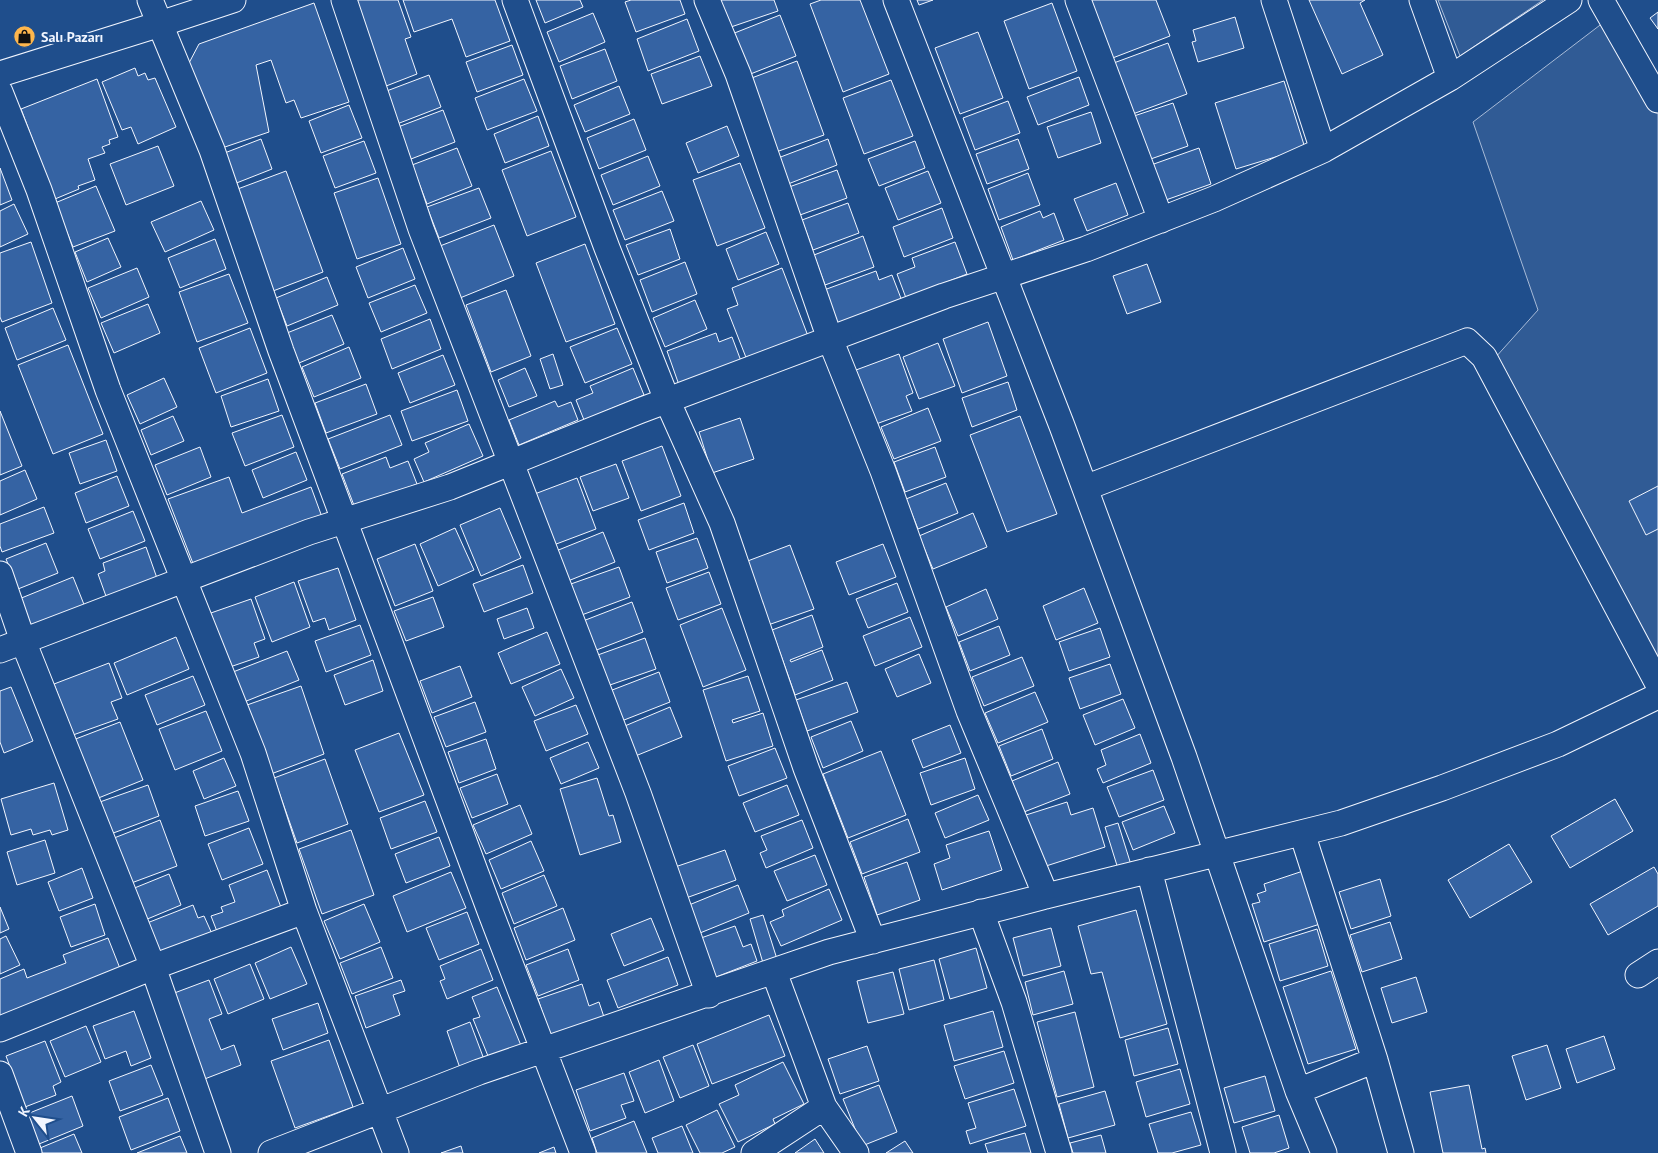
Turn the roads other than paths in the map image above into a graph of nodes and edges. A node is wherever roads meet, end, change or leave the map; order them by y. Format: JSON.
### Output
{"nodes":[{"id":1,"x":150,"y":0,"type":"edge"},
{"id":2,"x":233,"y":0,"type":"edge"},
{"id":3,"x":344,"y":0,"type":"edge"},
{"id":4,"x":515,"y":0,"type":"edge"},
{"id":5,"x":707,"y":0,"type":"edge"},
{"id":6,"x":896,"y":0,"type":"edge"},
{"id":7,"x":1078,"y":0,"type":"edge"},
{"id":8,"x":1274,"y":0,"type":"edge"},
{"id":9,"x":1422,"y":0,"type":"edge"},
{"id":10,"x":1569,"y":0,"type":"edge"},
{"id":11,"x":1601,"y":0,"type":"edge"},
{"id":12,"x":160,"y":24,"type":"junction"},
{"id":13,"x":0,"y":74,"type":"edge"},
{"id":14,"x":1450,"y":78,"type":"junction"},
{"id":15,"x":0,"y":92,"type":"edge"},
{"id":16,"x":1658,"y":100,"type":"edge"},
{"id":17,"x":1323,"y":150,"type":"junction"},
{"id":18,"x":1161,"y":220,"type":"junction"},
{"id":19,"x":1004,"y":276,"type":"junction"},
{"id":20,"x":830,"y":339,"type":"junction"},
{"id":21,"x":668,"y":400,"type":"junction"},
{"id":22,"x":512,"y":462,"type":"junction"},
{"id":23,"x":1085,"y":488,"type":"junction"},
{"id":24,"x":345,"y":520,"type":"junction"},
{"id":25,"x":0,"y":574,"type":"edge"},
{"id":26,"x":184,"y":580,"type":"junction"},
{"id":27,"x":23,"y":641,"type":"junction"},
{"id":28,"x":0,"y":650,"type":"edge"},
{"id":29,"x":1658,"y":684,"type":"edge"},
{"id":30,"x":1658,"y":696,"type":"edge"},
{"id":31,"x":1302,"y":833,"type":"junction"},
{"id":32,"x":1218,"y":854,"type":"junction"},
{"id":33,"x":1150,"y":870,"type":"junction"},
{"id":34,"x":1046,"y":896,"type":"junction"},
{"id":35,"x":304,"y":911,"type":"junction"},
{"id":36,"x":981,"y":912,"type":"junction"},
{"id":37,"x":873,"y":941,"type":"junction"},
{"id":38,"x":153,"y":967,"type":"junction"},
{"id":39,"x":774,"y":972,"type":"junction"},
{"id":40,"x":709,"y":995,"type":"junction"},
{"id":41,"x":0,"y":1029,"type":"edge"},
{"id":42,"x":543,"y":1051,"type":"junction"},
{"id":43,"x":1375,"y":1060,"type":"junction"},
{"id":44,"x":0,"y":1074,"type":"edge"},
{"id":45,"x":1298,"y":1091,"type":"junction"},
{"id":46,"x":824,"y":1107,"type":"junction"},
{"id":47,"x":380,"y":1110,"type":"junction"},
{"id":48,"x":29,"y":1153,"type":"edge"},
{"id":49,"x":218,"y":1153,"type":"edge"},
{"id":50,"x":270,"y":1153,"type":"edge"},
{"id":51,"x":396,"y":1153,"type":"edge"},
{"id":52,"x":583,"y":1153,"type":"edge"},
{"id":53,"x":754,"y":1153,"type":"edge"},
{"id":54,"x":856,"y":1153,"type":"edge"},
{"id":55,"x":1059,"y":1153,"type":"edge"},
{"id":56,"x":1223,"y":1153,"type":"edge"},
{"id":57,"x":1324,"y":1153,"type":"edge"},
{"id":58,"x":1401,"y":1153,"type":"edge"}],
"edges":[{"from":1,"to":12,"type":"street"},
{"from":2,"to":12,"type":"street"},
{"from":3,"to":22,"type":"street"},
{"from":4,"to":21,"type":"street"},
{"from":5,"to":20,"type":"street"},
{"from":6,"to":19,"type":"street"},
{"from":7,"to":18,"type":"street"},
{"from":8,"to":17,"type":"street"},
{"from":9,"to":14,"type":"street"},
{"from":10,"to":14,"type":"street"},
{"from":11,"to":16,"type":"street"},
{"from":12,"to":13,"type":"street"},
{"from":12,"to":24,"type":"street"},
{"from":14,"to":17,"type":"street"},
{"from":15,"to":26,"type":"street"},
{"from":17,"to":18,"type":"street"},
{"from":18,"to":19,"type":"street"},
{"from":19,"to":20,"type":"street"},
{"from":19,"to":23,"type":"street"},
{"from":20,"to":21,"type":"street"},
{"from":20,"to":34,"type":"street"},
{"from":21,"to":22,"type":"street"},
{"from":21,"to":37,"type":"street"},
{"from":22,"to":24,"type":"street"},
{"from":22,"to":40,"type":"street"},
{"from":23,"to":29,"type":"street"},
{"from":23,"to":32,"type":"street"},
{"from":24,"to":26,"type":"street"},
{"from":24,"to":42,"type":"street"},
{"from":25,"to":27,"type":"street"},
{"from":26,"to":27,"type":"street"},
{"from":26,"to":35,"type":"street"},
{"from":27,"to":28,"type":"street"},
{"from":27,"to":38,"type":"street"},
{"from":30,"to":31,"type":"street"},
{"from":31,"to":32,"type":"street"},
{"from":31,"to":43,"type":"street"},
{"from":32,"to":33,"type":"street"},
{"from":32,"to":45,"type":"street"},
{"from":33,"to":34,"type":"street"},
{"from":33,"to":56,"type":"street"},
{"from":34,"to":36,"type":"street"},
{"from":35,"to":38,"type":"street"},
{"from":35,"to":47,"type":"street"},
{"from":36,"to":37,"type":"street"},
{"from":36,"to":55,"type":"street"},
{"from":37,"to":39,"type":"street"},
{"from":38,"to":41,"type":"street"},
{"from":38,"to":49,"type":"street"},
{"from":39,"to":40,"type":"street"},
{"from":39,"to":46,"type":"street"},
{"from":40,"to":42,"type":"street"},
{"from":42,"to":47,"type":"street"},
{"from":42,"to":52,"type":"street"},
{"from":43,"to":45,"type":"street"},
{"from":43,"to":58,"type":"street"},
{"from":44,"to":48,"type":"street"},
{"from":45,"to":57,"type":"street"},
{"from":46,"to":53,"type":"street"},
{"from":46,"to":54,"type":"street"},
{"from":47,"to":50,"type":"street"},
{"from":47,"to":51,"type":"street"}]}
